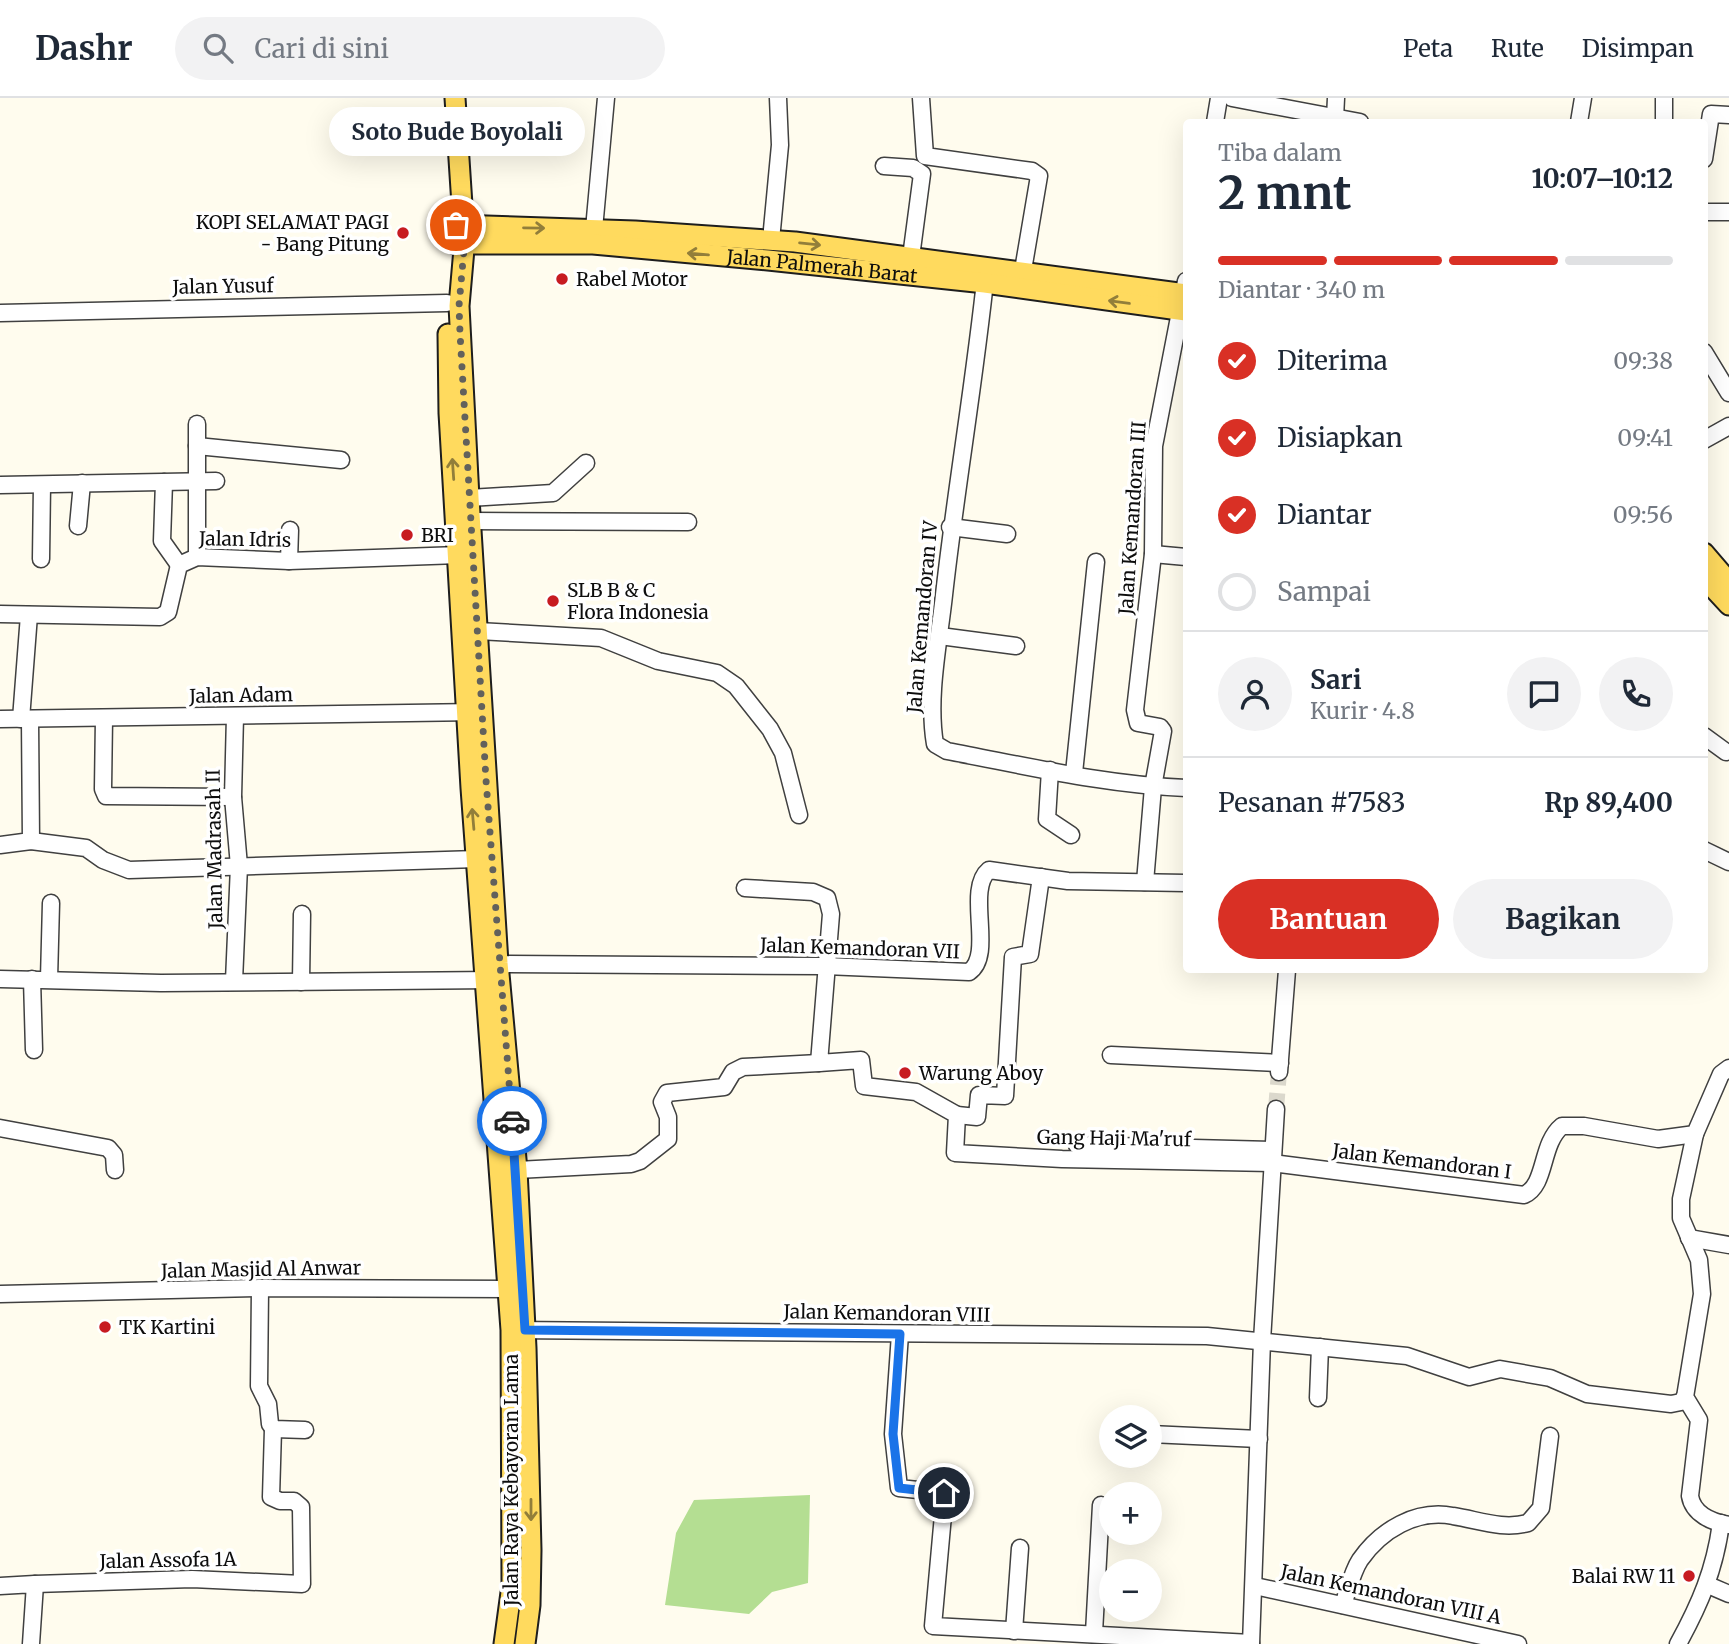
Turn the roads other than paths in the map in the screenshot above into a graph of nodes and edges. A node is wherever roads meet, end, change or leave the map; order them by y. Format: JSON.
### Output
{"nodes":[{"id":1,"x":455,"y":98,"type":"edge"},
{"id":2,"x":606,"y":98,"type":"edge"},
{"id":3,"x":778,"y":98,"type":"edge"},
{"id":4,"x":921,"y":98,"type":"edge"},
{"id":5,"x":1219,"y":98,"type":"edge"},
{"id":6,"x":1231,"y":98,"type":"edge"},
{"id":7,"x":1336,"y":98,"type":"edge"},
{"id":8,"x":1583,"y":98,"type":"edge"},
{"id":9,"x":1664,"y":98,"type":"edge"},
{"id":10,"x":1729,"y":115,"type":"edge"},
{"id":11,"x":1335,"y":118,"type":"junction"},
{"id":12,"x":1216,"y":119,"type":"edge"},
{"id":13,"x":1341,"y":119,"type":"edge"},
{"id":14,"x":1580,"y":119,"type":"edge"},
{"id":15,"x":1664,"y":119,"type":"edge"},
{"id":16,"x":1708,"y":133,"type":"edge"},
{"id":17,"x":884,"y":166,"type":"dead end"},
{"id":18,"x":1708,"y":212,"type":"edge"},
{"id":19,"x":1729,"y":212,"type":"edge"},
{"id":20,"x":594,"y":229,"type":"junction"},
{"id":21,"x":460,"y":235,"type":"junction"},
{"id":22,"x":771,"y":240,"type":"junction"},
{"id":23,"x":911,"y":257,"type":"junction"},
{"id":24,"x":986,"y":276,"type":"junction"},
{"id":25,"x":1022,"y":280,"type":"junction"},
{"id":26,"x":1183,"y":298,"type":"edge"},
{"id":27,"x":447,"y":303,"type":"junction"},
{"id":28,"x":1183,"y":308,"type":"edge"},
{"id":29,"x":0,"y":313,"type":"edge"},
{"id":30,"x":1708,"y":359,"type":"edge"},
{"id":31,"x":1729,"y":393,"type":"edge"},
{"id":32,"x":197,"y":424,"type":"dead end"},
{"id":33,"x":1729,"y":426,"type":"edge"},
{"id":34,"x":1708,"y":438,"type":"edge"},
{"id":35,"x":197,"y":446,"type":"junction"},
{"id":36,"x":341,"y":460,"type":"dead end"},
{"id":37,"x":586,"y":464,"type":"dead end"},
{"id":38,"x":198,"y":481,"type":"junction"},
{"id":39,"x":216,"y":481,"type":"dead end"},
{"id":40,"x":164,"y":482,"type":"junction"},
{"id":41,"x":82,"y":483,"type":"junction"},
{"id":42,"x":0,"y":485,"type":"edge"},
{"id":43,"x":42,"y":485,"type":"junction"},
{"id":44,"x":470,"y":498,"type":"junction"},
{"id":45,"x":471,"y":520,"type":"junction"},
{"id":46,"x":688,"y":522,"type":"dead end"},
{"id":47,"x":78,"y":526,"type":"dead end"},
{"id":48,"x":950,"y":527,"type":"junction"},
{"id":49,"x":290,"y":530,"type":"dead end"},
{"id":50,"x":1007,"y":534,"type":"dead end"},
{"id":51,"x":1153,"y":554,"type":"junction"},
{"id":52,"x":459,"y":555,"type":"junction"},
{"id":53,"x":197,"y":557,"type":"junction"},
{"id":54,"x":1183,"y":557,"type":"edge"},
{"id":55,"x":1708,"y":558,"type":"edge"},
{"id":56,"x":41,"y":559,"type":"dead end"},
{"id":57,"x":289,"y":561,"type":"junction"},
{"id":58,"x":1096,"y":562,"type":"dead end"},
{"id":59,"x":179,"y":565,"type":"junction"},
{"id":60,"x":1708,"y":582,"type":"edge"},
{"id":61,"x":1729,"y":582,"type":"edge"},
{"id":62,"x":1728,"y":602,"type":"edge"},
{"id":63,"x":0,"y":614,"type":"edge"},
{"id":64,"x":29,"y":615,"type":"junction"},
{"id":65,"x":478,"y":631,"type":"junction"},
{"id":66,"x":940,"y":636,"type":"junction"},
{"id":67,"x":1016,"y":646,"type":"dead end"},
{"id":68,"x":474,"y":712,"type":"junction"},
{"id":69,"x":234,"y":716,"type":"junction"},
{"id":70,"x":104,"y":718,"type":"junction"},
{"id":71,"x":0,"y":719,"type":"edge"},
{"id":72,"x":25,"y":719,"type":"junction"},
{"id":73,"x":1708,"y":739,"type":"edge"},
{"id":74,"x":1726,"y":751,"type":"dead end"},
{"id":75,"x":1050,"y":770,"type":"junction"},
{"id":76,"x":1074,"y":773,"type":"junction"},
{"id":77,"x":1153,"y":787,"type":"junction"},
{"id":78,"x":1183,"y":788,"type":"edge"},
{"id":79,"x":233,"y":797,"type":"junction"},
{"id":80,"x":799,"y":814,"type":"dead end"},
{"id":81,"x":1070,"y":835,"type":"dead end"},
{"id":82,"x":31,"y":841,"type":"junction"},
{"id":83,"x":0,"y":845,"type":"edge"},
{"id":84,"x":1708,"y":852,"type":"edge"},
{"id":85,"x":477,"y":859,"type":"junction"},
{"id":86,"x":1729,"y":862,"type":"edge"},
{"id":87,"x":239,"y":866,"type":"junction"},
{"id":88,"x":1041,"y":877,"type":"junction"},
{"id":89,"x":1145,"y":882,"type":"junction"},
{"id":90,"x":1183,"y":883,"type":"edge"},
{"id":91,"x":745,"y":888,"type":"dead end"},
{"id":92,"x":51,"y":903,"type":"dead end"},
{"id":93,"x":302,"y":914,"type":"dead end"},
{"id":94,"x":825,"y":966,"type":"junction"},
{"id":95,"x":492,"y":972,"type":"junction"},
{"id":96,"x":1287,"y":973,"type":"edge"},
{"id":97,"x":0,"y":979,"type":"edge"},
{"id":98,"x":32,"y":979,"type":"junction"},
{"id":99,"x":49,"y":979,"type":"junction"},
{"id":100,"x":234,"y":981,"type":"junction"},
{"id":101,"x":301,"y":982,"type":"junction"},
{"id":102,"x":33,"y":1050,"type":"dead end"},
{"id":103,"x":1111,"y":1055,"type":"dead end"},
{"id":104,"x":819,"y":1063,"type":"junction"},
{"id":105,"x":1729,"y":1068,"type":"edge"},
{"id":106,"x":1276,"y":1109,"type":"tunnel mouth"},
{"id":107,"x":957,"y":1115,"type":"junction"},
{"id":108,"x":0,"y":1128,"type":"edge"},
{"id":109,"x":1695,"y":1135,"type":"junction"},
{"id":110,"x":1077,"y":1145,"type":"dead end"},
{"id":111,"x":1273,"y":1156,"type":"junction"},
{"id":112,"x":510,"y":1158,"type":"junction"},
{"id":113,"x":115,"y":1170,"type":"dead end"},
{"id":114,"x":1689,"y":1238,"type":"junction"},
{"id":115,"x":1729,"y":1245,"type":"edge"},
{"id":116,"x":260,"y":1288,"type":"junction"},
{"id":117,"x":516,"y":1289,"type":"junction"},
{"id":118,"x":0,"y":1294,"type":"edge"},
{"id":119,"x":518,"y":1330,"type":"junction"},
{"id":120,"x":900,"y":1334,"type":"junction"},
{"id":121,"x":1262,"y":1341,"type":"junction"},
{"id":122,"x":1320,"y":1347,"type":"junction"},
{"id":123,"x":1685,"y":1397,"type":"junction"},
{"id":124,"x":1318,"y":1398,"type":"dead end"},
{"id":125,"x":272,"y":1429,"type":"junction"},
{"id":126,"x":304,"y":1430,"type":"dead end"},
{"id":127,"x":1162,"y":1435,"type":"edge"},
{"id":128,"x":1550,"y":1436,"type":"dead end"},
{"id":129,"x":1259,"y":1439,"type":"junction"},
{"id":130,"x":522,"y":1464,"type":"junction"},
{"id":131,"x":1725,"y":1524,"type":"edge"},
{"id":132,"x":1099,"y":1542,"type":"edge"},
{"id":133,"x":1020,"y":1548,"type":"dead end"},
{"id":134,"x":36,"y":1584,"type":"junction"},
{"id":135,"x":1708,"y":1585,"type":"junction"},
{"id":136,"x":0,"y":1586,"type":"edge"},
{"id":137,"x":1255,"y":1586,"type":"junction"},
{"id":138,"x":1729,"y":1594,"type":"edge"},
{"id":139,"x":1343,"y":1605,"type":"junction"},
{"id":140,"x":1094,"y":1633,"type":"junction"},
{"id":141,"x":1003,"y":1635,"type":"edge"},
{"id":142,"x":1251,"y":1643,"type":"edge"},
{"id":143,"x":31,"y":1644,"type":"edge"},
{"id":144,"x":504,"y":1644,"type":"edge"},
{"id":145,"x":525,"y":1644,"type":"edge"},
{"id":146,"x":1518,"y":1644,"type":"edge"},
{"id":147,"x":1678,"y":1644,"type":"edge"}],
"edges":[{"from":1,"to":21,"type":"main road"},
{"from":2,"to":20,"type":"street"},
{"from":3,"to":22,"type":"street"},
{"from":4,"to":25,"type":"street"},
{"from":5,"to":12,"type":"street"},
{"from":6,"to":11,"type":"street"},
{"from":7,"to":11,"type":"street"},
{"from":8,"to":14,"type":"street"},
{"from":9,"to":15,"type":"street"},
{"from":10,"to":16,"type":"street"},
{"from":11,"to":13,"type":"street"},
{"from":17,"to":23,"type":"street"},
{"from":18,"to":19,"type":"street"},
{"from":21,"to":20,"type":"main road","name":"Jalan Palmerah Barat","one_way":true},
{"from":20,"to":22,"type":"main road","name":"Jalan Palmerah Barat"},
{"from":24,"to":21,"type":"main road","name":"Jalan Palmerah Barat","one_way":true},
{"from":21,"to":27,"type":"main road","name":"Jalan Raya Kebayoran Lama"},
{"from":21,"to":44,"type":"main road","name":"Jalan Raya Kebayoran Lama"},
{"from":22,"to":23,"type":"main road","name":"Jalan Palmerah Barat","one_way":true},
{"from":23,"to":24,"type":"main road","name":"Jalan Palmerah Barat"},
{"from":24,"to":25,"type":"main road","name":"Jalan Palmerah Barat"},
{"from":24,"to":48,"type":"street","name":"Jalan Kemandoran IV"},
{"from":25,"to":26,"type":"main road","name":"Jalan Palmerah Barat"},
{"from":27,"to":29,"type":"street","name":"Jalan Yusuf"},
{"from":52,"to":27,"type":"main road","name":"Jalan Raya Kebayoran Lama","one_way":true},
{"from":28,"to":51,"type":"street","name":"Jalan Kemandoran III"},
{"from":30,"to":31,"type":"street"},
{"from":32,"to":35,"type":"street"},
{"from":33,"to":34,"type":"street"},
{"from":35,"to":36,"type":"street"},
{"from":35,"to":38,"type":"street"},
{"from":37,"to":44,"type":"street"},
{"from":38,"to":39,"type":"street"},
{"from":38,"to":40,"type":"street"},
{"from":38,"to":53,"type":"street"},
{"from":40,"to":41,"type":"street"},
{"from":40,"to":59,"type":"street"},
{"from":41,"to":43,"type":"street"},
{"from":41,"to":47,"type":"street"},
{"from":42,"to":43,"type":"street"},
{"from":43,"to":56,"type":"street"},
{"from":44,"to":45,"type":"main road","name":"Jalan Raya Kebayoran Lama"},
{"from":45,"to":46,"type":"street"},
{"from":45,"to":65,"type":"main road","name":"Jalan Raya Kebayoran Lama"},
{"from":48,"to":50,"type":"street"},
{"from":48,"to":66,"type":"street","name":"Jalan Kemandoran IV"},
{"from":49,"to":57,"type":"street"},
{"from":51,"to":54,"type":"street"},
{"from":51,"to":77,"type":"street","name":"Jalan Kemandoran III"},
{"from":52,"to":57,"type":"street","name":"Jalan Idris"},
{"from":52,"to":68,"type":"main road","name":"Jalan Raya Kebayoran Lama"},
{"from":53,"to":57,"type":"street","name":"Jalan Idris"},
{"from":53,"to":59,"type":"street","name":"Jalan Idris"},
{"from":55,"to":61,"type":"main road"},
{"from":58,"to":76,"type":"street"},
{"from":59,"to":64,"type":"street","name":"Jalan Idris"},
{"from":60,"to":62,"type":"main road"},
{"from":63,"to":64,"type":"street","name":"Jalan Idris"},
{"from":64,"to":72,"type":"street"},
{"from":65,"to":68,"type":"main road","name":"Jalan Raya Kebayoran Lama"},
{"from":65,"to":80,"type":"street"},
{"from":66,"to":67,"type":"street"},
{"from":66,"to":75,"type":"street","name":"Jalan Kemandoran IV"},
{"from":68,"to":69,"type":"street","name":"Jalan Adam"},
{"from":85,"to":68,"type":"main road","name":"Jalan Raya Kebayoran Lama","one_way":true},
{"from":68,"to":95,"type":"main road","name":"Jalan Raya Kebayoran Lama"},
{"from":69,"to":70,"type":"street","name":"Jalan Adam"},
{"from":69,"to":79,"type":"street","name":"Jalan Madrasah II"},
{"from":70,"to":72,"type":"street","name":"Jalan Adam"},
{"from":70,"to":79,"type":"street"},
{"from":71,"to":72,"type":"street","name":"Jalan Adam"},
{"from":72,"to":82,"type":"street"},
{"from":73,"to":74,"type":"street"},
{"from":75,"to":76,"type":"street","name":"Jalan Kemandoran IV"},
{"from":75,"to":81,"type":"street"},
{"from":76,"to":77,"type":"street","name":"Jalan Kemandoran IV"},
{"from":77,"to":78,"type":"street","name":"Jalan Kemandoran IV"},
{"from":77,"to":89,"type":"street"},
{"from":79,"to":87,"type":"street","name":"Jalan Madrasah II"},
{"from":82,"to":83,"type":"street"},
{"from":82,"to":87,"type":"street"},
{"from":84,"to":86,"type":"street"},
{"from":85,"to":87,"type":"street"},
{"from":85,"to":95,"type":"main road","name":"Jalan Raya Kebayoran Lama"},
{"from":87,"to":100,"type":"street","name":"Jalan Madrasah II"},
{"from":88,"to":89,"type":"street","name":"Jalan Kemandoran VII"},
{"from":88,"to":94,"type":"street","name":"Jalan Kemandoran VII"},
{"from":88,"to":107,"type":"street"},
{"from":89,"to":90,"type":"street","name":"Jalan Kemandoran VII"},
{"from":91,"to":94,"type":"street"},
{"from":92,"to":99,"type":"street"},
{"from":93,"to":101,"type":"street"},
{"from":94,"to":95,"type":"street","name":"Jalan Kemandoran VII"},
{"from":94,"to":104,"type":"street"},
{"from":95,"to":101,"type":"street"},
{"from":95,"to":112,"type":"main road","name":"Jalan Raya Kebayoran Lama"},
{"from":96,"to":103,"type":"street"},
{"from":97,"to":98,"type":"street"},
{"from":98,"to":99,"type":"street"},
{"from":98,"to":102,"type":"street"},
{"from":99,"to":100,"type":"street"},
{"from":100,"to":101,"type":"street"},
{"from":104,"to":107,"type":"street"},
{"from":104,"to":112,"type":"street"},
{"from":105,"to":109,"type":"street"},
{"from":106,"to":111,"type":"street"},
{"from":107,"to":111,"type":"street","name":"Gang Haji Ma'ruf"},
{"from":108,"to":113,"type":"street"},
{"from":109,"to":111,"type":"street","name":"Jalan Kemandoran I"},
{"from":109,"to":114,"type":"street"},
{"from":110,"to":111,"type":"street"},
{"from":111,"to":121,"type":"street"},
{"from":112,"to":117,"type":"main road","name":"Jalan Raya Kebayoran Lama"},
{"from":114,"to":115,"type":"street"},
{"from":114,"to":123,"type":"street"},
{"from":116,"to":117,"type":"street","name":"Jalan Masjid Al Anwar"},
{"from":116,"to":118,"type":"street","name":"Jalan Masjid Al Anwar"},
{"from":116,"to":125,"type":"street"},
{"from":117,"to":119,"type":"main road","name":"Jalan Raya Kebayoran Lama"},
{"from":119,"to":120,"type":"street","name":"Jalan Kemandoran VIII"},
{"from":119,"to":130,"type":"main road","name":"Jalan Raya Kebayoran Lama"},
{"from":120,"to":121,"type":"street","name":"Jalan Kemandoran VIII"},
{"from":120,"to":141,"type":"street"},
{"from":121,"to":122,"type":"street","name":"Jalan Kemandoran VIII"},
{"from":121,"to":129,"type":"street"},
{"from":122,"to":123,"type":"street","name":"Jalan Kemandoran VIII"},
{"from":122,"to":124,"type":"street"},
{"from":123,"to":131,"type":"street"},
{"from":125,"to":126,"type":"street"},
{"from":125,"to":134,"type":"street","name":"Jalan Assofa 1A"},
{"from":127,"to":129,"type":"street"},
{"from":128,"to":139,"type":"street"},
{"from":129,"to":137,"type":"street"},
{"from":130,"to":144,"type":"main road","name":"Jalan Raya Kebayoran Lama"},
{"from":130,"to":145,"type":"main road","name":"Jalan Raya Kebayoran Lama","one_way":true},
{"from":131,"to":135,"type":"street"},
{"from":132,"to":140,"type":"street"},
{"from":133,"to":141,"type":"street"},
{"from":134,"to":136,"type":"street","name":"Jalan Assofa 1A"},
{"from":134,"to":143,"type":"street"},
{"from":135,"to":138,"type":"street"},
{"from":135,"to":147,"type":"street"},
{"from":137,"to":139,"type":"street","name":"Jalan Kemandoran VIII A"},
{"from":137,"to":142,"type":"street"},
{"from":139,"to":146,"type":"street","name":"Jalan Kemandoran VIII A"},
{"from":140,"to":141,"type":"street"},
{"from":140,"to":142,"type":"street"}]}
